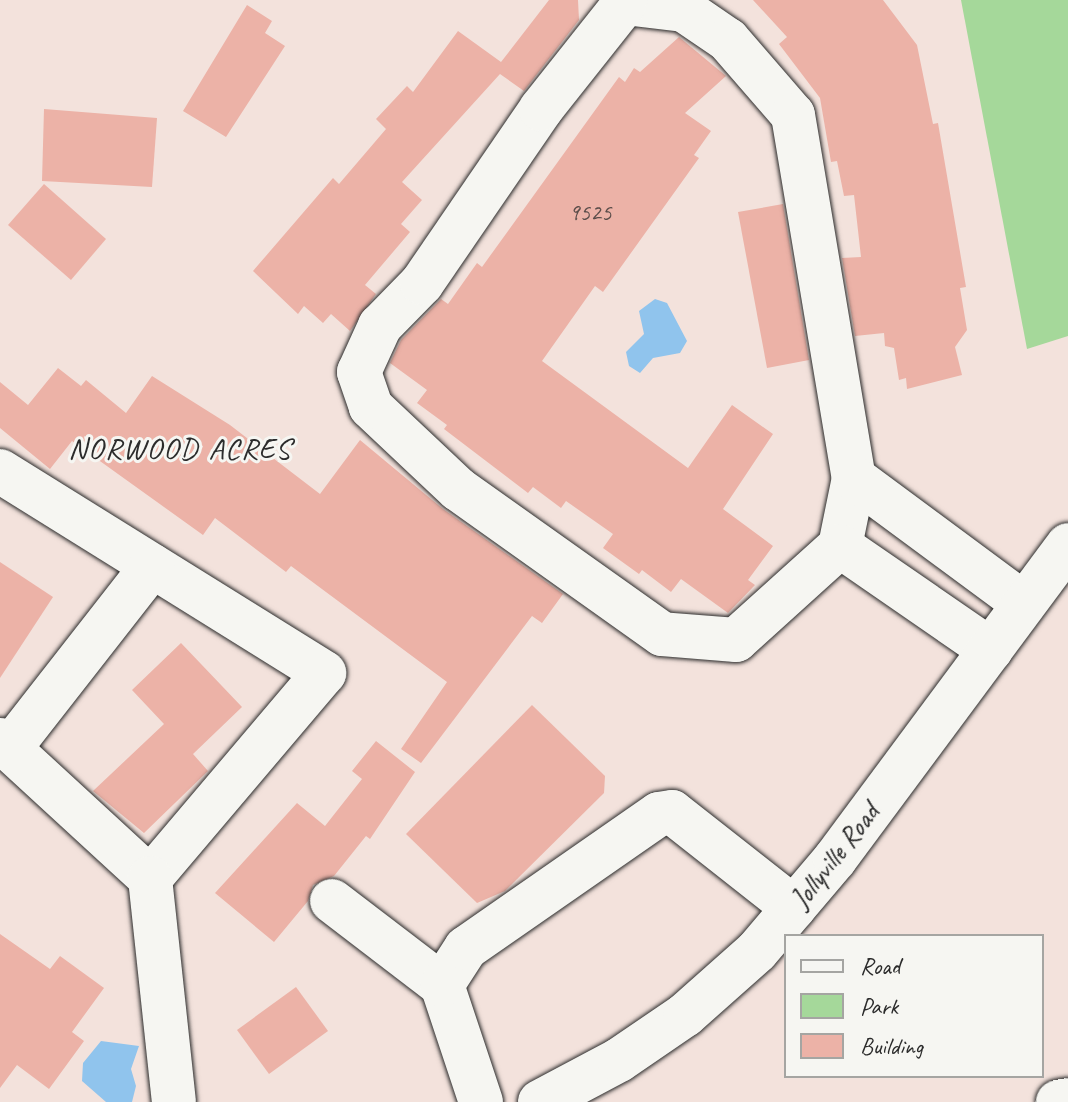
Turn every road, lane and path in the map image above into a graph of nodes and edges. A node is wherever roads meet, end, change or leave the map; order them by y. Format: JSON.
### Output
{"nodes":[{"id":1,"x":624,"y":2,"type":"edge"},
{"id":2,"x":0,"y":471,"type":"edge"},
{"id":3,"x":854,"y":478,"type":"junction"},
{"id":4,"x":1068,"y":545,"type":"edge"},
{"id":5,"x":840,"y":546,"type":"junction"},
{"id":6,"x":152,"y":566,"type":"junction"},
{"id":7,"x":1023,"y":603,"type":"junction"},
{"id":8,"x":991,"y":650,"type":"junction"},
{"id":9,"x":5,"y":744,"type":"edge"},
{"id":10,"x":150,"y":878,"type":"junction"},
{"id":11,"x":332,"y":901,"type":"dead end"},
{"id":12,"x":794,"y":908,"type":"junction"},
{"id":13,"x":442,"y":985,"type":"junction"},
{"id":14,"x":1068,"y":1100,"type":"edge"},
{"id":15,"x":174,"y":1102,"type":"edge"},
{"id":16,"x":481,"y":1102,"type":"edge"},
{"id":17,"x":540,"y":1102,"type":"edge"},
{"id":18,"x":1058,"y":1102,"type":"edge"}],
"edges":[{"from":1,"to":3,"type":"street"},
{"from":1,"to":5,"type":"street"},
{"from":2,"to":6,"type":"street"},
{"from":3,"to":5,"type":"street"},
{"from":3,"to":7,"type":"street"},
{"from":4,"to":7,"type":"street","name":"Jollyville Road"},
{"from":5,"to":8,"type":"street"},
{"from":6,"to":9,"type":"street"},
{"from":6,"to":10,"type":"street"},
{"from":7,"to":8,"type":"street","name":"Jollyville Road"},
{"from":8,"to":12,"type":"street","name":"Jollyville Road"},
{"from":9,"to":10,"type":"street"},
{"from":10,"to":15,"type":"street"},
{"from":11,"to":13,"type":"street"},
{"from":12,"to":13,"type":"street"},
{"from":12,"to":17,"type":"street","name":"Jollyville Road"},
{"from":13,"to":16,"type":"street"},
{"from":14,"to":18,"type":"street"}]}
